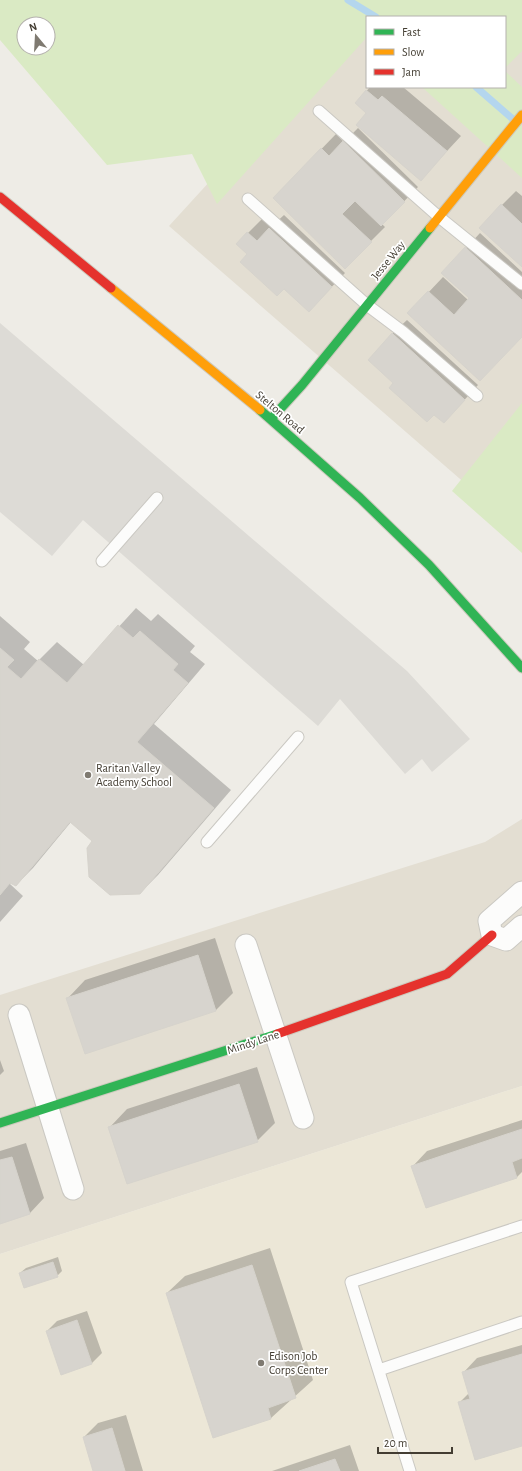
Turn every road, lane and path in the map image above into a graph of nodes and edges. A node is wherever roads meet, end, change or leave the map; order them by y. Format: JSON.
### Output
{"nodes":[{"id":1,"x":319,"y":111,"type":"dead end"},
{"id":2,"x":522,"y":115,"type":"edge"},
{"id":3,"x":0,"y":197,"type":"edge"},
{"id":4,"x":248,"y":199,"type":"dead end"},
{"id":5,"x":439,"y":217,"type":"junction"},
{"id":6,"x":522,"y":284,"type":"edge"},
{"id":7,"x":367,"y":305,"type":"junction"},
{"id":8,"x":477,"y":396,"type":"dead end"},
{"id":9,"x":271,"y":419,"type":"junction"},
{"id":10,"x":157,"y":498,"type":"dead end"},
{"id":11,"x":102,"y":561,"type":"dead end"},
{"id":12,"x":522,"y":668,"type":"edge"},
{"id":13,"x":298,"y":737,"type":"dead end"},
{"id":14,"x":207,"y":842,"type":"dead end"},
{"id":15,"x":522,"y":892,"type":"edge"},
{"id":16,"x":522,"y":926,"type":"edge"},
{"id":17,"x":492,"y":935,"type":"junction"},
{"id":18,"x":246,"y":945,"type":"dead end"},
{"id":19,"x":19,"y":1015,"type":"dead end"},
{"id":20,"x":275,"y":1035,"type":"junction"},
{"id":21,"x":48,"y":1107,"type":"junction"},
{"id":22,"x":303,"y":1118,"type":"dead end"},
{"id":23,"x":0,"y":1123,"type":"edge"},
{"id":24,"x":73,"y":1189,"type":"dead end"},
{"id":25,"x":522,"y":1226,"type":"edge"},
{"id":26,"x":522,"y":1322,"type":"edge"},
{"id":27,"x":379,"y":1370,"type":"junction"},
{"id":28,"x":410,"y":1471,"type":"edge"}],
"edges":[{"from":1,"to":5,"type":"lane"},
{"from":2,"to":5,"type":"street","name":"Jesse Way"},
{"from":3,"to":9,"type":"street","name":"Stelton Road"},
{"from":4,"to":7,"type":"lane"},
{"from":5,"to":6,"type":"lane"},
{"from":5,"to":7,"type":"street","name":"Jesse Way"},
{"from":7,"to":8,"type":"lane"},
{"from":7,"to":9,"type":"street","name":"Jesse Way"},
{"from":9,"to":12,"type":"street","name":"Stelton Road"},
{"from":10,"to":11,"type":"lane"},
{"from":13,"to":14,"type":"lane"},
{"from":15,"to":17,"type":"street"},
{"from":16,"to":17,"type":"street"},
{"from":17,"to":20,"type":"street","name":"Mindy Lane"},
{"from":18,"to":20,"type":"street"},
{"from":19,"to":21,"type":"street"},
{"from":20,"to":21,"type":"street","name":"Mindy Lane"},
{"from":20,"to":22,"type":"street"},
{"from":21,"to":23,"type":"street","name":"Mindy Lane"},
{"from":21,"to":24,"type":"street"},
{"from":25,"to":27,"type":"lane"},
{"from":26,"to":27,"type":"lane"},
{"from":27,"to":28,"type":"lane"}]}
